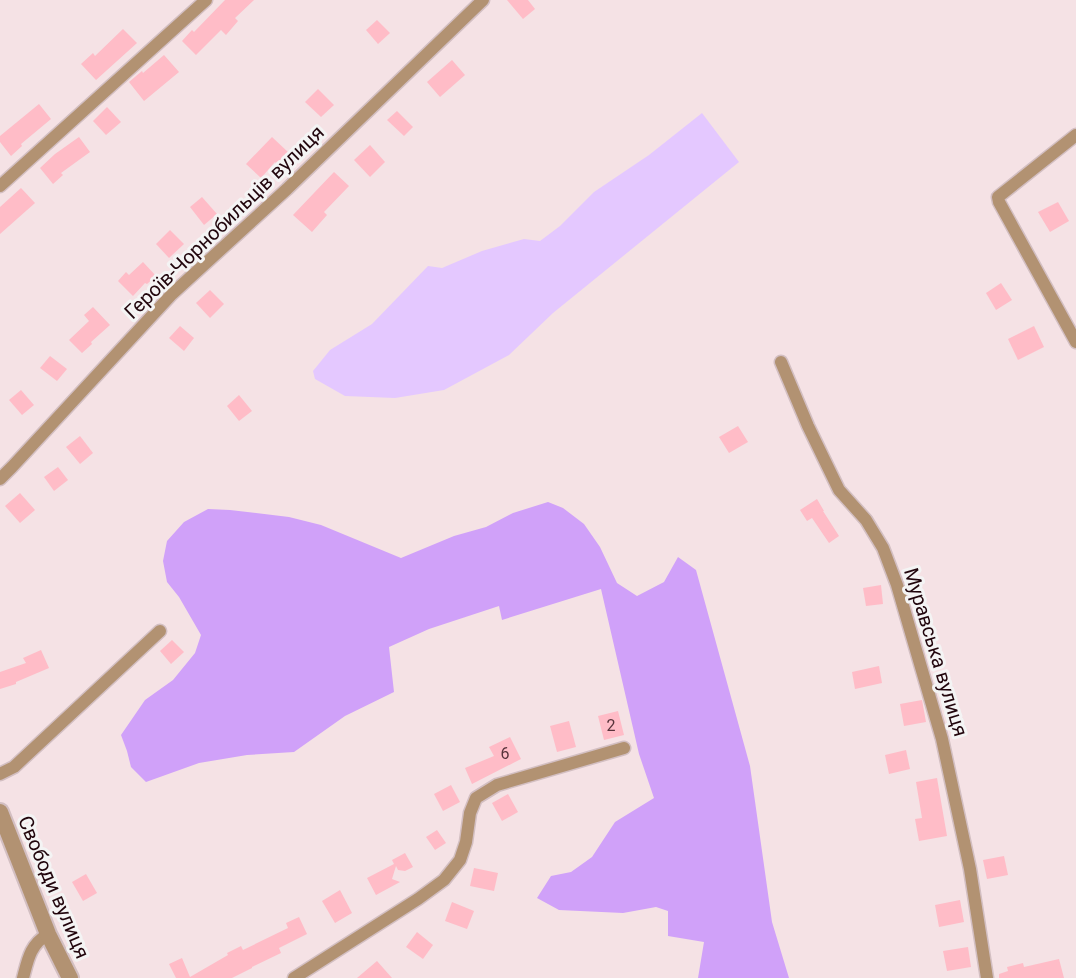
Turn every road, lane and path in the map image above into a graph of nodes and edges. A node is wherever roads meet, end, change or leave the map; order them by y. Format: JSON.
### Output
{"nodes":[{"id":1,"x":206,"y":0,"type":"edge"},
{"id":2,"x":483,"y":0,"type":"edge"},
{"id":3,"x":1076,"y":135,"type":"edge"},
{"id":4,"x":0,"y":186,"type":"edge"},
{"id":5,"x":1076,"y":342,"type":"edge"},
{"id":6,"x":781,"y":362,"type":"dead end"},
{"id":7,"x":0,"y":479,"type":"edge"},
{"id":8,"x":160,"y":631,"type":"dead end"},
{"id":9,"x":624,"y":748,"type":"dead end"},
{"id":10,"x":0,"y":774,"type":"edge"},
{"id":11,"x":0,"y":812,"type":"edge"},
{"id":12,"x":48,"y":934,"type":"junction"},
{"id":13,"x":23,"y":978,"type":"edge"},
{"id":14,"x":70,"y":978,"type":"edge"},
{"id":15,"x":294,"y":978,"type":"edge"},
{"id":16,"x":987,"y":978,"type":"edge"}],
"edges":[{"from":1,"to":4,"type":"street"},
{"from":2,"to":7,"type":"street","name":"Героїв-Чорнобильців вулиця"},
{"from":3,"to":5,"type":"street"},
{"from":6,"to":16,"type":"street","name":"Муравська вулиця"},
{"from":8,"to":10,"type":"street"},
{"from":9,"to":15,"type":"street"},
{"from":11,"to":12,"type":"street","name":"Свободи вулиця"},
{"from":12,"to":13,"type":"street"},
{"from":12,"to":14,"type":"street","name":"Свободи вулиця"}]}
